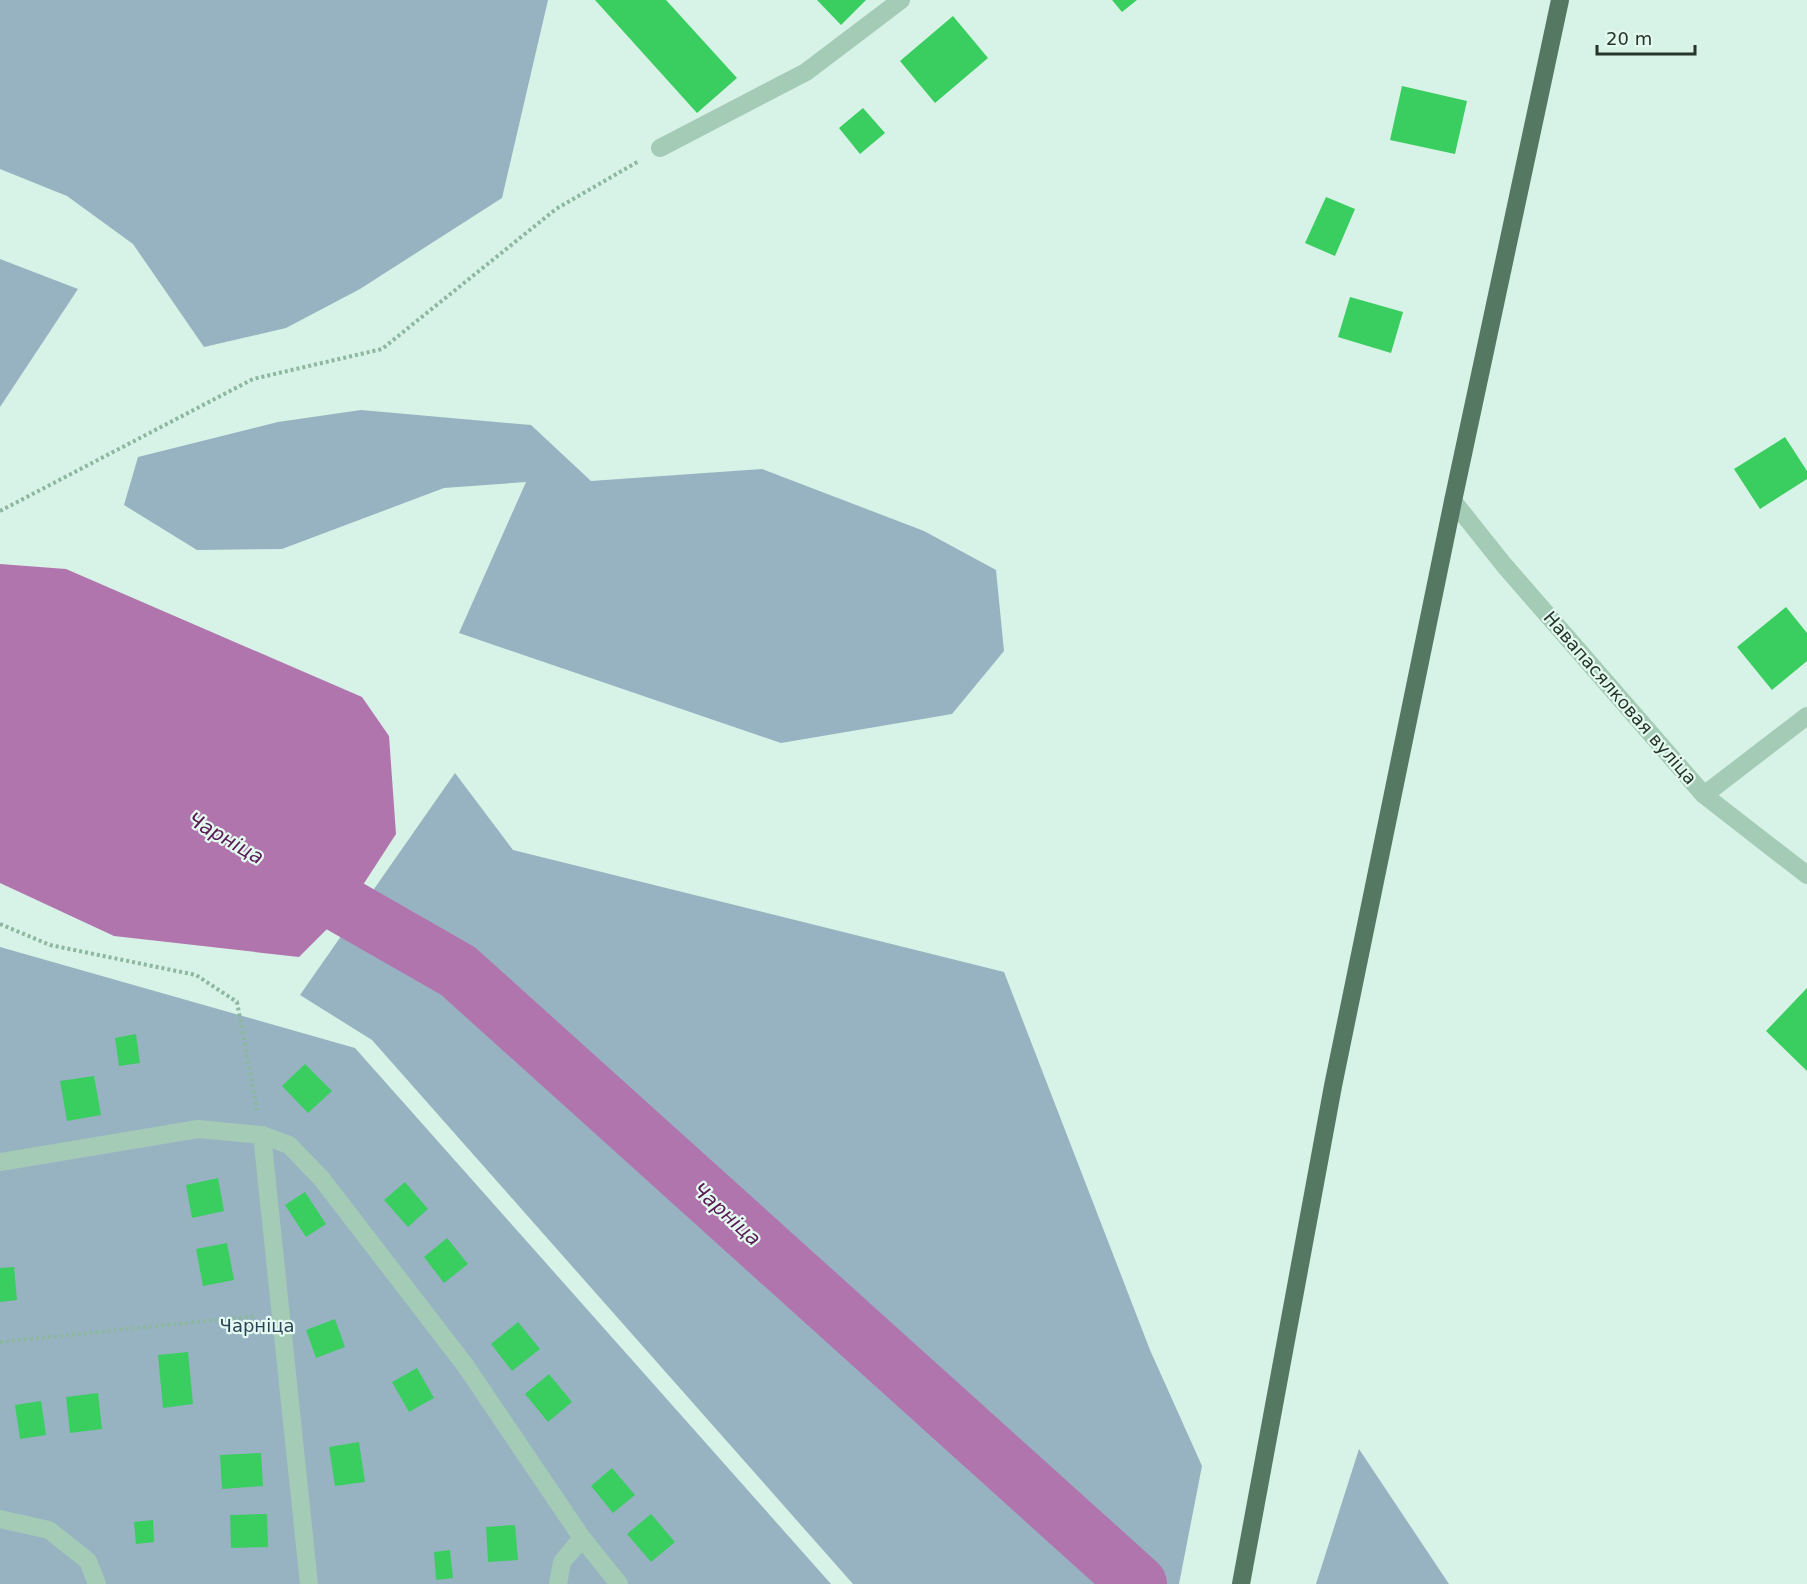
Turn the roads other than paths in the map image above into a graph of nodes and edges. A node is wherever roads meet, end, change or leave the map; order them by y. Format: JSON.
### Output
{"nodes":[{"id":1,"x":901,"y":0,"type":"edge"},
{"id":2,"x":1560,"y":0,"type":"edge"},
{"id":3,"x":660,"y":148,"type":"road end"},
{"id":4,"x":1452,"y":501,"type":"junction"},
{"id":5,"x":1807,"y":716,"type":"edge"},
{"id":6,"x":1704,"y":795,"type":"junction"},
{"id":7,"x":1807,"y":875,"type":"edge"},
{"id":8,"x":262,"y":1135,"type":"junction"},
{"id":9,"x":0,"y":1162,"type":"edge"},
{"id":10,"x":0,"y":1519,"type":"edge"},
{"id":11,"x":582,"y":1538,"type":"junction"},
{"id":12,"x":97,"y":1584,"type":"edge"},
{"id":13,"x":309,"y":1584,"type":"edge"},
{"id":14,"x":558,"y":1584,"type":"edge"},
{"id":15,"x":619,"y":1584,"type":"edge"},
{"id":16,"x":1241,"y":1584,"type":"edge"}],
"edges":[{"from":1,"to":3,"type":"street"},
{"from":2,"to":4,"type":"main road"},
{"from":4,"to":6,"type":"street","name":"Навапасялковая вуліца"},
{"from":4,"to":16,"type":"main road"},
{"from":5,"to":6,"type":"street"},
{"from":6,"to":7,"type":"street","name":"Навапасялковая вуліца"},
{"from":8,"to":9,"type":"street"},
{"from":8,"to":11,"type":"street"},
{"from":8,"to":13,"type":"street"},
{"from":10,"to":12,"type":"street"},
{"from":11,"to":14,"type":"street"},
{"from":11,"to":15,"type":"street"}]}
